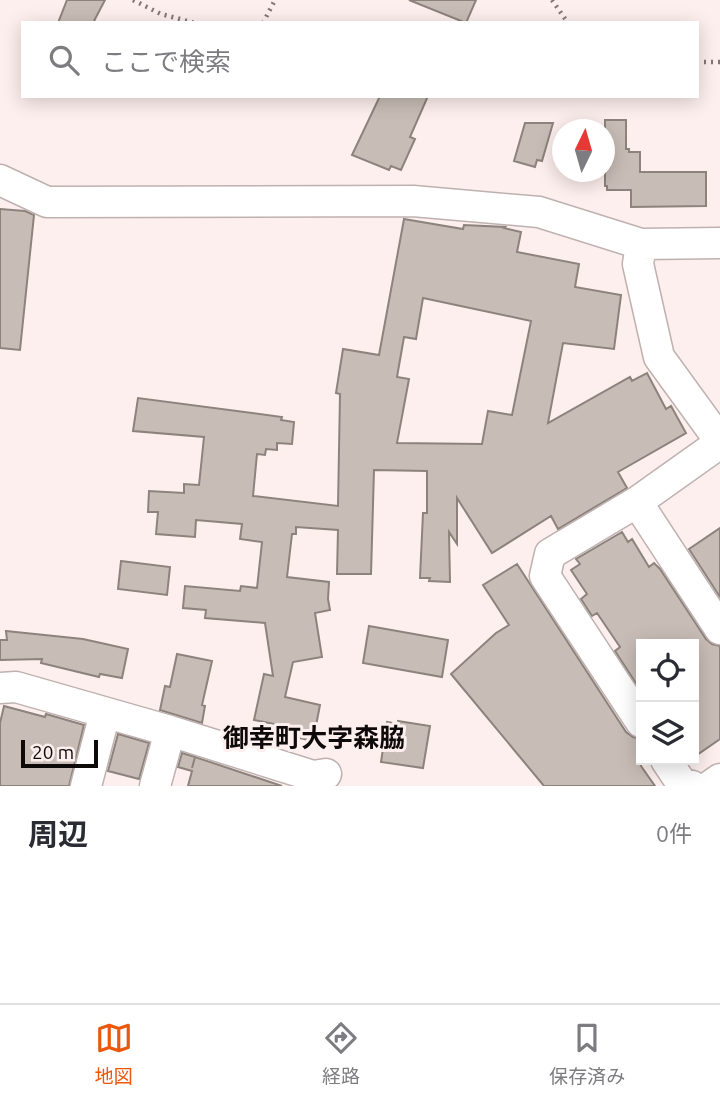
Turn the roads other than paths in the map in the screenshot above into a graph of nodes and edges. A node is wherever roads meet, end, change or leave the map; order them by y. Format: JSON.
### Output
{"nodes":[{"id":1,"x":0,"y":180,"type":"edge"},
{"id":2,"x":720,"y":243,"type":"edge"},
{"id":3,"x":641,"y":244,"type":"junction"},
{"id":4,"x":720,"y":442,"type":"edge"},
{"id":5,"x":637,"y":502,"type":"junction"},
{"id":6,"x":720,"y":629,"type":"edge"},
{"id":7,"x":0,"y":688,"type":"edge"},
{"id":8,"x":105,"y":713,"type":"junction"},
{"id":9,"x":636,"y":714,"type":"edge"},
{"id":10,"x":170,"y":731,"type":"junction"},
{"id":11,"x":669,"y":765,"type":"edge"},
{"id":12,"x":327,"y":774,"type":"dead end"},
{"id":13,"x":720,"y":779,"type":"edge"},
{"id":14,"x":86,"y":786,"type":"edge"},
{"id":15,"x":155,"y":786,"type":"edge"},
{"id":16,"x":692,"y":786,"type":"edge"},
{"id":17,"x":710,"y":786,"type":"edge"}],
"edges":[{"from":1,"to":3,"type":"street"},
{"from":2,"to":3,"type":"street"},
{"from":3,"to":4,"type":"street"},
{"from":4,"to":5,"type":"street"},
{"from":5,"to":6,"type":"street"},
{"from":5,"to":9,"type":"street"},
{"from":7,"to":8,"type":"street"},
{"from":8,"to":10,"type":"street"},
{"from":8,"to":14,"type":"street"},
{"from":10,"to":12,"type":"street"},
{"from":10,"to":15,"type":"street"},
{"from":11,"to":16,"type":"street"},
{"from":13,"to":17,"type":"street"}]}
